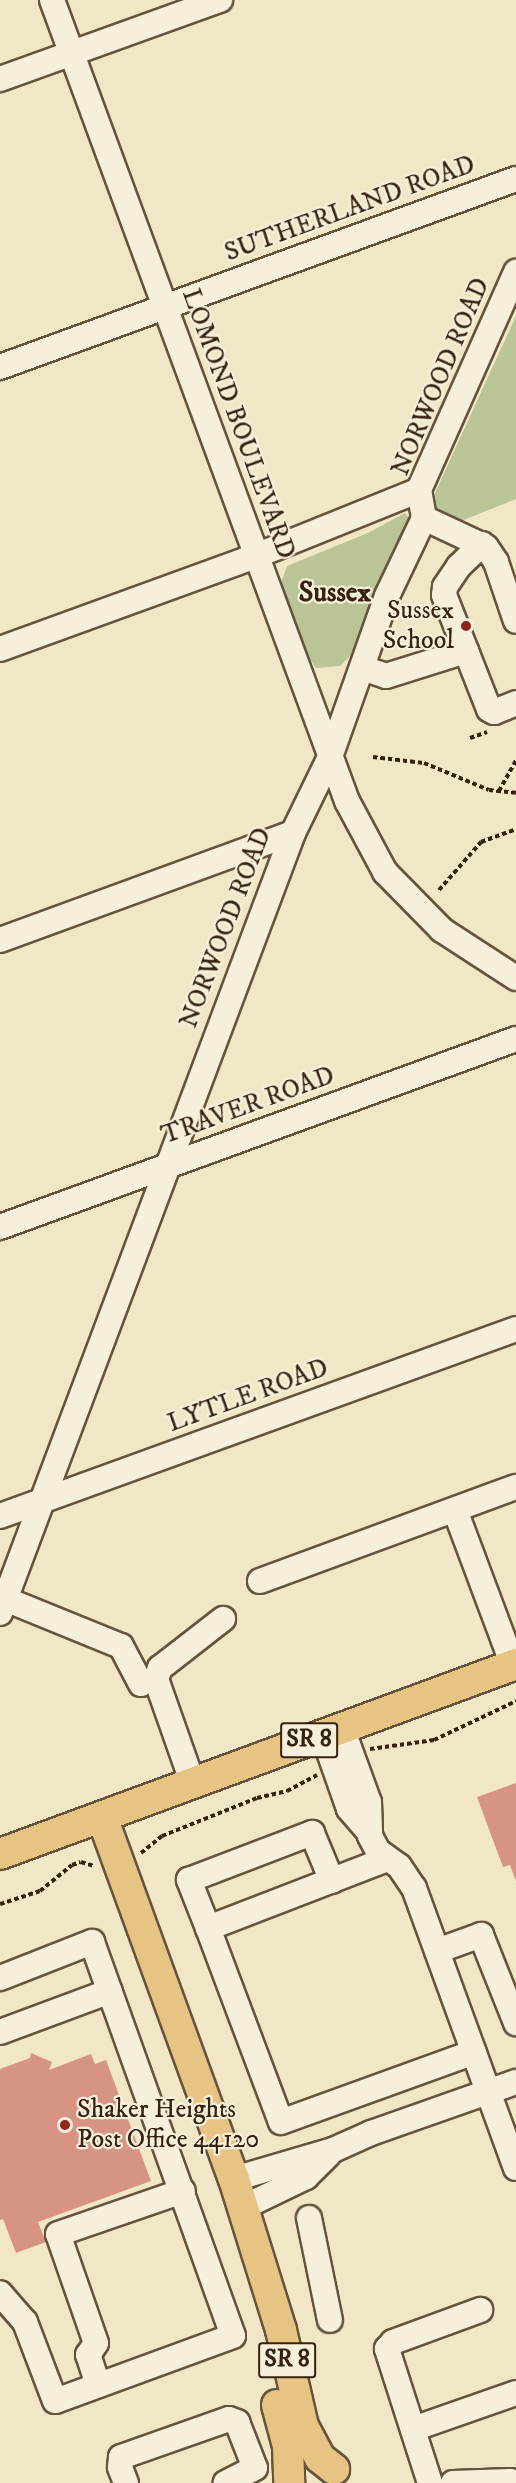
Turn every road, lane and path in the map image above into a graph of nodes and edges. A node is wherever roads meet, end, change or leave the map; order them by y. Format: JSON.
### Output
{"nodes":[{"id":1,"x":52,"y":0,"type":"edge"},
{"id":2,"x":220,"y":0,"type":"edge"},
{"id":3,"x":71,"y":53,"type":"junction"},
{"id":4,"x":0,"y":79,"type":"edge"},
{"id":5,"x":516,"y":179,"type":"edge"},
{"id":6,"x":516,"y":272,"type":"edge"},
{"id":7,"x":165,"y":307,"type":"junction"},
{"id":8,"x":0,"y":367,"type":"edge"},
{"id":9,"x":419,"y":490,"type":"junction"},
{"id":10,"x":424,"y":518,"type":"junction"},
{"id":11,"x":482,"y":544,"type":"junction"},
{"id":12,"x":256,"y":556,"type":"junction"},
{"id":13,"x":507,"y":563,"type":"edge"},
{"id":14,"x":516,"y":621,"type":"edge"},
{"id":15,"x":0,"y":649,"type":"edge"},
{"id":16,"x":466,"y":651,"type":"junction"},
{"id":17,"x":362,"y":668,"type":"junction"},
{"id":18,"x":516,"y":703,"type":"edge"},
{"id":19,"x":330,"y":757,"type":"junction"},
{"id":20,"x":373,"y":757,"type":"dead end"},
{"id":21,"x":516,"y":760,"type":"edge"},
{"id":22,"x":499,"y":791,"type":"junction"},
{"id":23,"x":516,"y":793,"type":"edge"},
{"id":24,"x":516,"y":829,"type":"edge"},
{"id":25,"x":293,"y":833,"type":"junction"},
{"id":26,"x":439,"y":891,"type":"dead end"},
{"id":27,"x":0,"y":940,"type":"edge"},
{"id":28,"x":516,"y":978,"type":"edge"},
{"id":29,"x":516,"y":1039,"type":"edge"},
{"id":30,"x":164,"y":1167,"type":"junction"},
{"id":31,"x":0,"y":1227,"type":"edge"},
{"id":32,"x":516,"y":1329,"type":"edge"},
{"id":33,"x":516,"y":1487,"type":"edge"},
{"id":34,"x":45,"y":1500,"type":"junction"},
{"id":35,"x":455,"y":1510,"type":"junction"},
{"id":36,"x":0,"y":1516,"type":"edge"},
{"id":37,"x":260,"y":1581,"type":"dead end"},
{"id":38,"x":3,"y":1606,"type":"edge"},
{"id":39,"x":223,"y":1619,"type":"dead end"},
{"id":40,"x":514,"y":1665,"type":"edge"},
{"id":41,"x":141,"y":1684,"type":"dead end"},
{"id":42,"x":516,"y":1701,"type":"edge"},
{"id":43,"x":332,"y":1732,"type":"junction"},
{"id":44,"x":369,"y":1749,"type":"dead end"},
{"id":45,"x":324,"y":1772,"type":"dead end"},
{"id":46,"x":192,"y":1784,"type":"junction"},
{"id":47,"x":102,"y":1817,"type":"junction"},
{"id":48,"x":0,"y":1854,"type":"edge"},
{"id":49,"x":140,"y":1854,"type":"dead end"},
{"id":50,"x":387,"y":1859,"type":"junction"},
{"id":51,"x":97,"y":1868,"type":"dead end"},
{"id":52,"x":332,"y":1881,"type":"junction"},
{"id":53,"x":0,"y":1904,"type":"edge"},
{"id":54,"x":208,"y":1928,"type":"junction"},
{"id":55,"x":437,"y":1951,"type":"junction"},
{"id":56,"x":0,"y":1978,"type":"edge"},
{"id":57,"x":110,"y":1991,"type":"junction"},
{"id":58,"x":516,"y":2023,"type":"edge"},
{"id":59,"x":0,"y":2032,"type":"edge"},
{"id":60,"x":474,"y":2052,"type":"junction"},
{"id":61,"x":516,"y":2082,"type":"edge"},
{"id":62,"x":488,"y":2092,"type":"junction"},
{"id":63,"x":333,"y":2150,"type":"junction"},
{"id":64,"x":516,"y":2168,"type":"edge"},
{"id":65,"x":234,"y":2178,"type":"junction"},
{"id":66,"x":183,"y":2191,"type":"junction"},
{"id":67,"x":244,"y":2207,"type":"junction"},
{"id":68,"x":309,"y":2218,"type":"dead end"},
{"id":69,"x":253,"y":2242,"type":"junction"},
{"id":70,"x":0,"y":2293,"type":"edge"},
{"id":71,"x":480,"y":2310,"type":"dead end"},
{"id":72,"x":330,"y":2320,"type":"dead end"},
{"id":73,"x":98,"y":2385,"type":"junction"},
{"id":74,"x":516,"y":2393,"type":"edge"},
{"id":75,"x":413,"y":2429,"type":"junction"},
{"id":76,"x":344,"y":2476,"type":"edge"},
{"id":77,"x":511,"y":2481,"type":"edge"},
{"id":78,"x":126,"y":2483,"type":"edge"},
{"id":79,"x":226,"y":2483,"type":"edge"},
{"id":80,"x":289,"y":2483,"type":"edge"},
{"id":81,"x":430,"y":2483,"type":"edge"},
{"id":82,"x":453,"y":2483,"type":"edge"}],
"edges":[{"from":1,"to":3,"type":"street","name":"LOMOND BOULEVARD"},
{"from":2,"to":3,"type":"street"},
{"from":3,"to":4,"type":"street"},
{"from":3,"to":7,"type":"street","name":"LOMOND BOULEVARD"},
{"from":5,"to":7,"type":"street","name":"SUTHERLAND ROAD"},
{"from":6,"to":9,"type":"street","name":"NORWOOD ROAD"},
{"from":7,"to":8,"type":"street","name":"SUTHERLAND ROAD"},
{"from":7,"to":12,"type":"street","name":"LOMOND BOULEVARD"},
{"from":9,"to":10,"type":"street","name":"NORWOOD ROAD"},
{"from":9,"to":12,"type":"street"},
{"from":10,"to":11,"type":"street"},
{"from":10,"to":17,"type":"street","name":"NORWOOD ROAD"},
{"from":11,"to":13,"type":"street"},
{"from":11,"to":16,"type":"street"},
{"from":12,"to":15,"type":"street"},
{"from":12,"to":19,"type":"street","name":"LOMOND BOULEVARD"},
{"from":13,"to":14,"type":"street"},
{"from":16,"to":17,"type":"street"},
{"from":16,"to":18,"type":"street"},
{"from":17,"to":19,"type":"street","name":"NORWOOD ROAD"},
{"from":19,"to":25,"type":"street","name":"NORWOOD ROAD"},
{"from":19,"to":28,"type":"street","name":"LOMOND BOULEVARD"},
{"from":20,"to":22,"type":"path"},
{"from":21,"to":22,"type":"path"},
{"from":22,"to":23,"type":"path"},
{"from":24,"to":26,"type":"path"},
{"from":25,"to":27,"type":"street"},
{"from":25,"to":30,"type":"street","name":"NORWOOD ROAD"},
{"from":29,"to":30,"type":"street","name":"TRAVER ROAD"},
{"from":30,"to":31,"type":"street","name":"TRAVER ROAD"},
{"from":30,"to":34,"type":"street","name":"NORWOOD ROAD"},
{"from":32,"to":34,"type":"street","name":"LYTLE ROAD"},
{"from":33,"to":35,"type":"street"},
{"from":34,"to":36,"type":"street","name":"LYTLE ROAD"},
{"from":34,"to":38,"type":"street","name":"NORWOOD ROAD"},
{"from":35,"to":37,"type":"street"},
{"from":35,"to":40,"type":"street"},
{"from":38,"to":41,"type":"street"},
{"from":39,"to":46,"type":"street"},
{"from":40,"to":43,"type":"main road","number":"SR 8"},
{"from":42,"to":44,"type":"path"},
{"from":43,"to":46,"type":"main road","number":"SR 8"},
{"from":43,"to":50,"type":"street"},
{"from":45,"to":49,"type":"path"},
{"from":46,"to":47,"type":"main road","number":"SR 8"},
{"from":47,"to":48,"type":"main road"},
{"from":47,"to":65,"type":"main road","number":"SR 8"},
{"from":50,"to":52,"type":"street"},
{"from":50,"to":55,"type":"street"},
{"from":51,"to":53,"type":"path"},
{"from":52,"to":54,"type":"street"},
{"from":52,"to":54,"type":"street"},
{"from":54,"to":60,"type":"street"},
{"from":55,"to":58,"type":"street"},
{"from":55,"to":60,"type":"street"},
{"from":56,"to":57,"type":"street"},
{"from":57,"to":59,"type":"street"},
{"from":57,"to":66,"type":"street"},
{"from":60,"to":62,"type":"street"},
{"from":61,"to":62,"type":"street"},
{"from":62,"to":63,"type":"street"},
{"from":62,"to":64,"type":"street"},
{"from":63,"to":65,"type":"street"},
{"from":63,"to":67,"type":"street"},
{"from":65,"to":67,"type":"main road","number":"SR 8"},
{"from":66,"to":73,"type":"street"},
{"from":66,"to":73,"type":"street"},
{"from":67,"to":69,"type":"main road","number":"SR 8"},
{"from":68,"to":72,"type":"street"},
{"from":69,"to":76,"type":"main road","number":"SR 8"},
{"from":69,"to":80,"type":"main road","number":"SR 8"},
{"from":70,"to":73,"type":"street"},
{"from":71,"to":75,"type":"street"},
{"from":74,"to":75,"type":"street"},
{"from":75,"to":81,"type":"street"},
{"from":76,"to":80,"type":"main road"},
{"from":77,"to":82,"type":"street"},
{"from":78,"to":79,"type":"street"}]}
